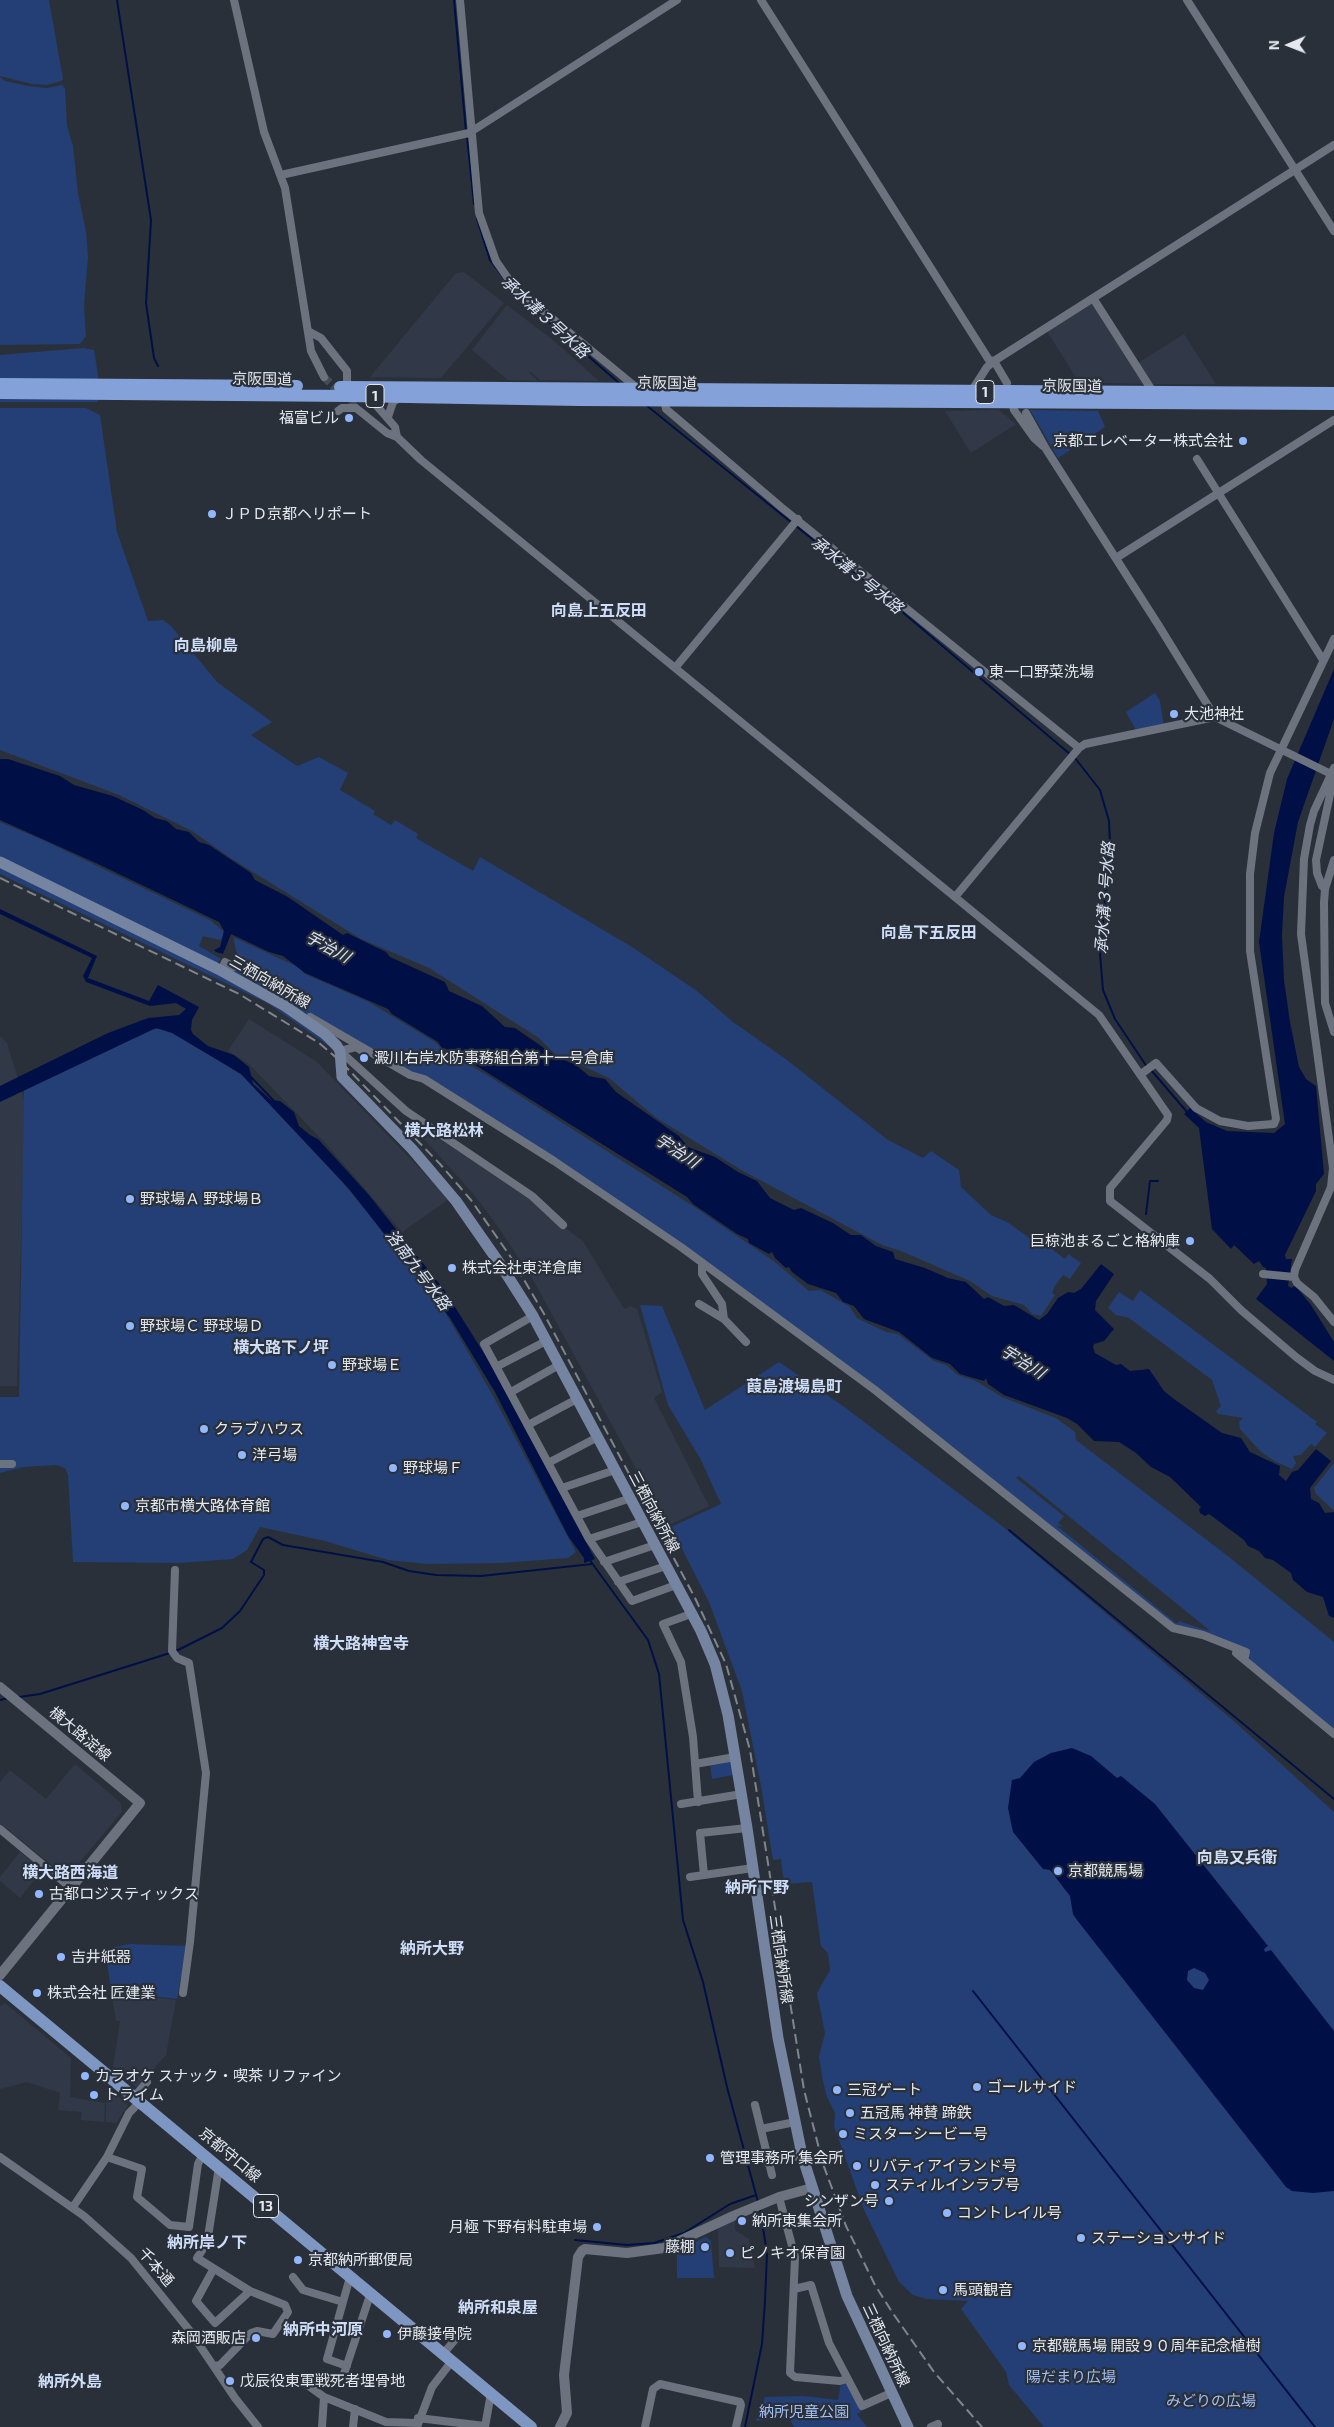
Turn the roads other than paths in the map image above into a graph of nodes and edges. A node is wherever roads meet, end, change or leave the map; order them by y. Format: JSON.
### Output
{"nodes":[{"id":1,"x":234,"y":0,"type":"edge"},
{"id":2,"x":460,"y":0,"type":"edge"},
{"id":3,"x":677,"y":0,"type":"edge"},
{"id":4,"x":761,"y":0,"type":"edge"},
{"id":5,"x":1187,"y":0,"type":"edge"},
{"id":6,"x":471,"y":132,"type":"junction"},
{"id":7,"x":1334,"y":145,"type":"edge"},
{"id":8,"x":1295,"y":169,"type":"junction"},
{"id":9,"x":282,"y":175,"type":"junction"},
{"id":10,"x":1334,"y":231,"type":"edge"},
{"id":11,"x":1093,"y":298,"type":"junction"},
{"id":12,"x":308,"y":331,"type":"junction"},
{"id":13,"x":994,"y":361,"type":"junction"},
{"id":14,"x":324,"y":377,"type":"tunnel mouth"},
{"id":15,"x":0,"y":384,"type":"edge"},
{"id":16,"x":1007,"y":384,"type":"dead end"},
{"id":17,"x":347,"y":387,"type":"junction"},
{"id":18,"x":129,"y":389,"type":"junction"},
{"id":19,"x":971,"y":392,"type":"junction"},
{"id":20,"x":1153,"y":392,"type":"junction"},
{"id":21,"x":0,"y":393,"type":"edge"},
{"id":22,"x":641,"y":393,"type":"junction"},
{"id":23,"x":1334,"y":393,"type":"edge"},
{"id":24,"x":617,"y":395,"type":"junction"},
{"id":25,"x":369,"y":396,"type":"junction"},
{"id":26,"x":401,"y":397,"type":"junction"},
{"id":27,"x":664,"y":400,"type":"junction"},
{"id":28,"x":1012,"y":402,"type":"junction"},
{"id":29,"x":1334,"y":404,"type":"edge"},
{"id":30,"x":338,"y":411,"type":"dead end"},
{"id":31,"x":1026,"y":413,"type":"dead end"},
{"id":32,"x":388,"y":417,"type":"junction"},
{"id":33,"x":1334,"y":420,"type":"edge"},
{"id":34,"x":397,"y":437,"type":"junction"},
{"id":35,"x":1046,"y":449,"type":"junction"},
{"id":36,"x":1197,"y":459,"type":"dead end"},
{"id":37,"x":1219,"y":494,"type":"junction"},
{"id":38,"x":797,"y":521,"type":"junction"},
{"id":39,"x":1116,"y":558,"type":"junction"},
{"id":40,"x":1334,"y":639,"type":"edge"},
{"id":41,"x":1323,"y":660,"type":"junction"},
{"id":42,"x":675,"y":668,"type":"junction"},
{"id":43,"x":1215,"y":717,"type":"junction"},
{"id":44,"x":1078,"y":750,"type":"junction"},
{"id":45,"x":1282,"y":750,"type":"junction"},
{"id":46,"x":1330,"y":771,"type":"edge"},
{"id":47,"x":1334,"y":860,"type":"edge"},
{"id":48,"x":0,"y":862,"type":"edge"},
{"id":49,"x":1325,"y":890,"type":"junction"},
{"id":50,"x":955,"y":897,"type":"junction"},
{"id":51,"x":238,"y":958,"type":"dead end"},
{"id":52,"x":1324,"y":973,"type":"junction"},
{"id":53,"x":1334,"y":973,"type":"edge"},
{"id":54,"x":1334,"y":1032,"type":"edge"},
{"id":55,"x":353,"y":1042,"type":"junction"},
{"id":56,"x":340,"y":1051,"type":"junction"},
{"id":57,"x":1142,"y":1073,"type":"junction"},
{"id":58,"x":563,"y":1225,"type":"dead end"},
{"id":59,"x":702,"y":1266,"type":"junction"},
{"id":60,"x":1263,"y":1274,"type":"dead end"},
{"id":61,"x":1294,"y":1277,"type":"junction"},
{"id":62,"x":719,"y":1279,"type":"dead end"},
{"id":63,"x":700,"y":1304,"type":"dead end"},
{"id":64,"x":533,"y":1316,"type":"junction"},
{"id":65,"x":1333,"y":1316,"type":"edge"},
{"id":66,"x":724,"y":1319,"type":"junction"},
{"id":67,"x":546,"y":1341,"type":"junction"},
{"id":68,"x":746,"y":1342,"type":"dead end"},
{"id":69,"x":559,"y":1365,"type":"junction"},
{"id":70,"x":498,"y":1366,"type":"junction"},
{"id":71,"x":1334,"y":1380,"type":"edge"},
{"id":72,"x":511,"y":1392,"type":"junction"},
{"id":73,"x":577,"y":1399,"type":"junction"},
{"id":74,"x":528,"y":1425,"type":"junction"},
{"id":75,"x":598,"y":1437,"type":"junction"},
{"id":76,"x":548,"y":1463,"type":"junction"},
{"id":77,"x":0,"y":1464,"type":"edge"},
{"id":78,"x":12,"y":1464,"type":"dead end"},
{"id":79,"x":615,"y":1470,"type":"junction"},
{"id":80,"x":562,"y":1488,"type":"junction"},
{"id":81,"x":630,"y":1498,"type":"junction"},
{"id":82,"x":577,"y":1516,"type":"junction"},
{"id":83,"x":642,"y":1522,"type":"junction"},
{"id":84,"x":589,"y":1539,"type":"junction"},
{"id":85,"x":654,"y":1545,"type":"junction"},
{"id":86,"x":604,"y":1562,"type":"junction"},
{"id":87,"x":666,"y":1566,"type":"junction"},
{"id":88,"x":175,"y":1570,"type":"dead end"},
{"id":89,"x":618,"y":1582,"type":"junction"},
{"id":90,"x":676,"y":1585,"type":"junction"},
{"id":91,"x":691,"y":1614,"type":"junction"},
{"id":92,"x":1,"y":1691,"type":"edge"},
{"id":93,"x":1334,"y":1734,"type":"edge"},
{"id":94,"x":735,"y":1757,"type":"junction"},
{"id":95,"x":695,"y":1764,"type":"junction"},
{"id":96,"x":742,"y":1794,"type":"junction"},
{"id":97,"x":698,"y":1802,"type":"junction"},
{"id":98,"x":681,"y":1804,"type":"dead end"},
{"id":99,"x":747,"y":1828,"type":"junction"},
{"id":100,"x":0,"y":1829,"type":"edge"},
{"id":101,"x":753,"y":1868,"type":"junction"},
{"id":102,"x":704,"y":1875,"type":"junction"},
{"id":103,"x":690,"y":1877,"type":"dead end"},
{"id":104,"x":71,"y":1888,"type":"junction"},
{"id":105,"x":0,"y":1975,"type":"edge"},
{"id":106,"x":0,"y":1986,"type":"edge"},
{"id":107,"x":183,"y":1993,"type":"dead end"},
{"id":108,"x":147,"y":2082,"type":"dead end"},
{"id":109,"x":137,"y":2100,"type":"junction"},
{"id":110,"x":755,"y":2105,"type":"dead end"},
{"id":111,"x":795,"y":2122,"type":"junction"},
{"id":112,"x":761,"y":2130,"type":"junction"},
{"id":113,"x":203,"y":2154,"type":"junction"},
{"id":114,"x":802,"y":2154,"type":"junction"},
{"id":115,"x":0,"y":2157,"type":"edge"},
{"id":116,"x":107,"y":2158,"type":"junction"},
{"id":117,"x":768,"y":2162,"type":"junction"},
{"id":118,"x":219,"y":2168,"type":"junction"},
{"id":119,"x":772,"y":2175,"type":"dead end"},
{"id":120,"x":812,"y":2188,"type":"junction"},
{"id":121,"x":779,"y":2197,"type":"junction"},
{"id":122,"x":73,"y":2207,"type":"junction"},
{"id":123,"x":213,"y":2270,"type":"junction"},
{"id":124,"x":293,"y":2277,"type":"dead end"},
{"id":125,"x":350,"y":2277,"type":"junction"},
{"id":126,"x":794,"y":2289,"type":"junction"},
{"id":127,"x":250,"y":2291,"type":"junction"},
{"id":128,"x":370,"y":2295,"type":"junction"},
{"id":129,"x":343,"y":2302,"type":"junction"},
{"id":130,"x":464,"y":2329,"type":"dead end"},
{"id":131,"x":447,"y":2358,"type":"junction"},
{"id":132,"x":215,"y":2366,"type":"junction"},
{"id":133,"x":347,"y":2366,"type":"junction"},
{"id":134,"x":847,"y":2379,"type":"junction"},
{"id":135,"x":342,"y":2383,"type":"dead end"},
{"id":136,"x":306,"y":2384,"type":"dead end"},
{"id":137,"x":491,"y":2393,"type":"junction"},
{"id":138,"x":891,"y":2393,"type":"junction"},
{"id":139,"x":324,"y":2396,"type":"junction"},
{"id":140,"x":355,"y":2410,"type":"junction"},
{"id":141,"x":417,"y":2423,"type":"edge"},
{"id":142,"x":451,"y":2424,"type":"edge"},
{"id":143,"x":386,"y":2425,"type":"edge"},
{"id":144,"x":485,"y":2426,"type":"edge"},
{"id":145,"x":258,"y":2427,"type":"edge"},
{"id":146,"x":322,"y":2427,"type":"edge"},
{"id":147,"x":353,"y":2427,"type":"edge"},
{"id":148,"x":531,"y":2427,"type":"edge"},
{"id":149,"x":560,"y":2427,"type":"edge"},
{"id":150,"x":645,"y":2427,"type":"edge"},
{"id":151,"x":736,"y":2427,"type":"edge"},
{"id":152,"x":908,"y":2427,"type":"edge"}],
"edges":[{"from":1,"to":9,"type":"street"},
{"from":2,"to":6,"type":"street"},
{"from":3,"to":6,"type":"street"},
{"from":4,"to":13,"type":"street"},
{"from":5,"to":8,"type":"street"},
{"from":6,"to":9,"type":"street"},
{"from":6,"to":22,"type":"street"},
{"from":7,"to":8,"type":"street"},
{"from":8,"to":10,"type":"street"},
{"from":8,"to":11,"type":"street"},
{"from":9,"to":12,"type":"street"},
{"from":11,"to":13,"type":"street"},
{"from":11,"to":20,"type":"street"},
{"from":12,"to":14,"type":"street"},
{"from":12,"to":17,"type":"street"},
{"from":13,"to":16,"type":"street"},
{"from":13,"to":19,"type":"street"},
{"from":15,"to":18,"type":"highway","name":"京阪国道","number":"1"},
{"from":17,"to":18,"type":"highway","name":"京阪国道","number":"1"},
{"from":17,"to":24,"type":"highway","name":"京阪国道","number":"1"},
{"from":18,"to":21,"type":"highway","name":"京阪国道","number":"1"},
{"from":18,"to":25,"type":"highway","name":"京阪国道","number":"1"},
{"from":19,"to":20,"type":"highway","name":"京阪国道","number":"1"},
{"from":19,"to":22,"type":"highway","name":"京阪国道","number":"1"},
{"from":20,"to":23,"type":"highway","name":"京阪国道","number":"1"},
{"from":22,"to":24,"type":"highway","name":"京阪国道","number":"1"},
{"from":22,"to":27,"type":"highway","name":"京阪国道","number":"1"},
{"from":24,"to":26,"type":"highway","name":"京阪国道","number":"1"},
{"from":25,"to":26,"type":"highway","name":"京阪国道","number":"1"},
{"from":25,"to":32,"type":"street"},
{"from":26,"to":32,"type":"street"},
{"from":27,"to":28,"type":"highway","name":"京阪国道","number":"1"},
{"from":27,"to":38,"type":"street"},
{"from":28,"to":29,"type":"highway","name":"京阪国道","number":"1"},
{"from":28,"to":35,"type":"street"},
{"from":30,"to":34,"type":"street"},
{"from":31,"to":35,"type":"street"},
{"from":32,"to":34,"type":"street"},
{"from":33,"to":37,"type":"street"},
{"from":34,"to":42,"type":"street"},
{"from":35,"to":39,"type":"street"},
{"from":36,"to":37,"type":"street"},
{"from":37,"to":39,"type":"street"},
{"from":37,"to":41,"type":"street"},
{"from":38,"to":42,"type":"street"},
{"from":38,"to":44,"type":"street"},
{"from":39,"to":43,"type":"street"},
{"from":40,"to":41,"type":"street"},
{"from":41,"to":45,"type":"street"},
{"from":42,"to":50,"type":"street"},
{"from":43,"to":44,"type":"street"},
{"from":43,"to":45,"type":"street"},
{"from":44,"to":50,"type":"street"},
{"from":45,"to":46,"type":"street"},
{"from":45,"to":57,"type":"street"},
{"from":46,"to":49,"type":"street"},
{"from":46,"to":61,"type":"street"},
{"from":47,"to":49,"type":"street"},
{"from":48,"to":56,"type":"main road","name":"三栖向納所線"},
{"from":49,"to":52,"type":"street"},
{"from":50,"to":57,"type":"street"},
{"from":51,"to":55,"type":"street"},
{"from":52,"to":53,"type":"street"},
{"from":52,"to":54,"type":"street"},
{"from":55,"to":56,"type":"street"},
{"from":55,"to":93,"type":"street"},
{"from":56,"to":58,"type":"street"},
{"from":56,"to":59,"type":"street"},
{"from":56,"to":64,"type":"main road","name":"三栖向納所線"},
{"from":57,"to":71,"type":"street"},
{"from":59,"to":62,"type":"street"},
{"from":59,"to":66,"type":"street"},
{"from":60,"to":61,"type":"street"},
{"from":61,"to":65,"type":"street"},
{"from":63,"to":66,"type":"street"},
{"from":64,"to":67,"type":"main road","name":"三栖向納所線"},
{"from":64,"to":70,"type":"street"},
{"from":66,"to":68,"type":"street"},
{"from":67,"to":69,"type":"main road","name":"三栖向納所線"},
{"from":67,"to":70,"type":"street"},
{"from":69,"to":72,"type":"street"},
{"from":69,"to":73,"type":"main road","name":"三栖向納所線"},
{"from":70,"to":72,"type":"street"},
{"from":72,"to":74,"type":"street"},
{"from":73,"to":74,"type":"street"},
{"from":73,"to":75,"type":"main road","name":"三栖向納所線"},
{"from":74,"to":76,"type":"street"},
{"from":75,"to":76,"type":"street"},
{"from":75,"to":79,"type":"main road","name":"三栖向納所線"},
{"from":76,"to":80,"type":"street"},
{"from":77,"to":78,"type":"street"},
{"from":79,"to":80,"type":"street"},
{"from":79,"to":81,"type":"main road","name":"三栖向納所線"},
{"from":80,"to":82,"type":"street"},
{"from":81,"to":82,"type":"street"},
{"from":81,"to":83,"type":"main road","name":"三栖向納所線"},
{"from":82,"to":84,"type":"street"},
{"from":83,"to":84,"type":"street"},
{"from":83,"to":85,"type":"main road","name":"三栖向納所線"},
{"from":84,"to":86,"type":"street"},
{"from":85,"to":86,"type":"street"},
{"from":85,"to":87,"type":"main road","name":"三栖向納所線"},
{"from":86,"to":89,"type":"street"},
{"from":87,"to":89,"type":"street"},
{"from":87,"to":90,"type":"main road","name":"三栖向納所線"},
{"from":88,"to":107,"type":"street"},
{"from":89,"to":90,"type":"street"},
{"from":90,"to":91,"type":"main road","name":"三栖向納所線"},
{"from":91,"to":94,"type":"main road","name":"三栖向納所線"},
{"from":91,"to":95,"type":"street"},
{"from":92,"to":104,"type":"street","name":"横大路淀線"},
{"from":94,"to":95,"type":"street"},
{"from":94,"to":96,"type":"main road","name":"三栖向納所線"},
{"from":95,"to":97,"type":"street"},
{"from":96,"to":97,"type":"street"},
{"from":96,"to":99,"type":"main road","name":"三栖向納所線"},
{"from":97,"to":98,"type":"street"},
{"from":99,"to":101,"type":"main road","name":"三栖向納所線"},
{"from":99,"to":102,"type":"street"},
{"from":100,"to":104,"type":"street"},
{"from":101,"to":102,"type":"street"},
{"from":101,"to":111,"type":"main road","name":"三栖向納所線"},
{"from":102,"to":103,"type":"street"},
{"from":104,"to":105,"type":"street"},
{"from":106,"to":109,"type":"main road","name":"京都守口線","number":"13"},
{"from":108,"to":109,"type":"street"},
{"from":109,"to":113,"type":"main road","name":"京都守口線","number":"13"},
{"from":109,"to":116,"type":"street"},
{"from":110,"to":112,"type":"street"},
{"from":111,"to":112,"type":"street"},
{"from":111,"to":114,"type":"main road","name":"三栖向納所線"},
{"from":112,"to":117,"type":"street"},
{"from":113,"to":116,"type":"street"},
{"from":113,"to":118,"type":"main road","name":"京都守口線","number":"13"},
{"from":114,"to":117,"type":"street"},
{"from":114,"to":120,"type":"main road","name":"三栖向納所線"},
{"from":115,"to":122,"type":"street","name":"千本通"},
{"from":116,"to":122,"type":"street"},
{"from":117,"to":119,"type":"street"},
{"from":118,"to":123,"type":"street"},
{"from":118,"to":125,"type":"main road","name":"京都守口線","number":"13"},
{"from":120,"to":121,"type":"street"},
{"from":120,"to":138,"type":"main road","name":"三栖向納所線"},
{"from":121,"to":126,"type":"street"},
{"from":121,"to":149,"type":"street"},
{"from":122,"to":132,"type":"street","name":"千本通"},
{"from":123,"to":127,"type":"street"},
{"from":123,"to":127,"type":"street"},
{"from":124,"to":129,"type":"street"},
{"from":125,"to":128,"type":"main road","name":"京都守口線","number":"13"},
{"from":125,"to":129,"type":"street"},
{"from":126,"to":134,"type":"street"},
{"from":126,"to":134,"type":"street"},
{"from":127,"to":132,"type":"street"},
{"from":128,"to":131,"type":"main road","name":"京都守口線","number":"13"},
{"from":128,"to":133,"type":"street"},
{"from":129,"to":133,"type":"street"},
{"from":130,"to":131,"type":"street"},
{"from":131,"to":137,"type":"main road","name":"京都守口線","number":"13"},
{"from":131,"to":141,"type":"street"},
{"from":132,"to":145,"type":"street","name":"千本通"},
{"from":133,"to":135,"type":"street"},
{"from":134,"to":138,"type":"street"},
{"from":136,"to":139,"type":"street"},
{"from":137,"to":144,"type":"street"},
{"from":137,"to":148,"type":"main road","name":"京都守口線","number":"13"},
{"from":138,"to":152,"type":"main road","name":"三栖向納所線"},
{"from":139,"to":140,"type":"street"},
{"from":139,"to":146,"type":"street"},
{"from":140,"to":143,"type":"street"},
{"from":140,"to":147,"type":"street"},
{"from":141,"to":142,"type":"street"},
{"from":141,"to":143,"type":"street"},
{"from":142,"to":144,"type":"street"},
{"from":150,"to":151,"type":"street"}]}
